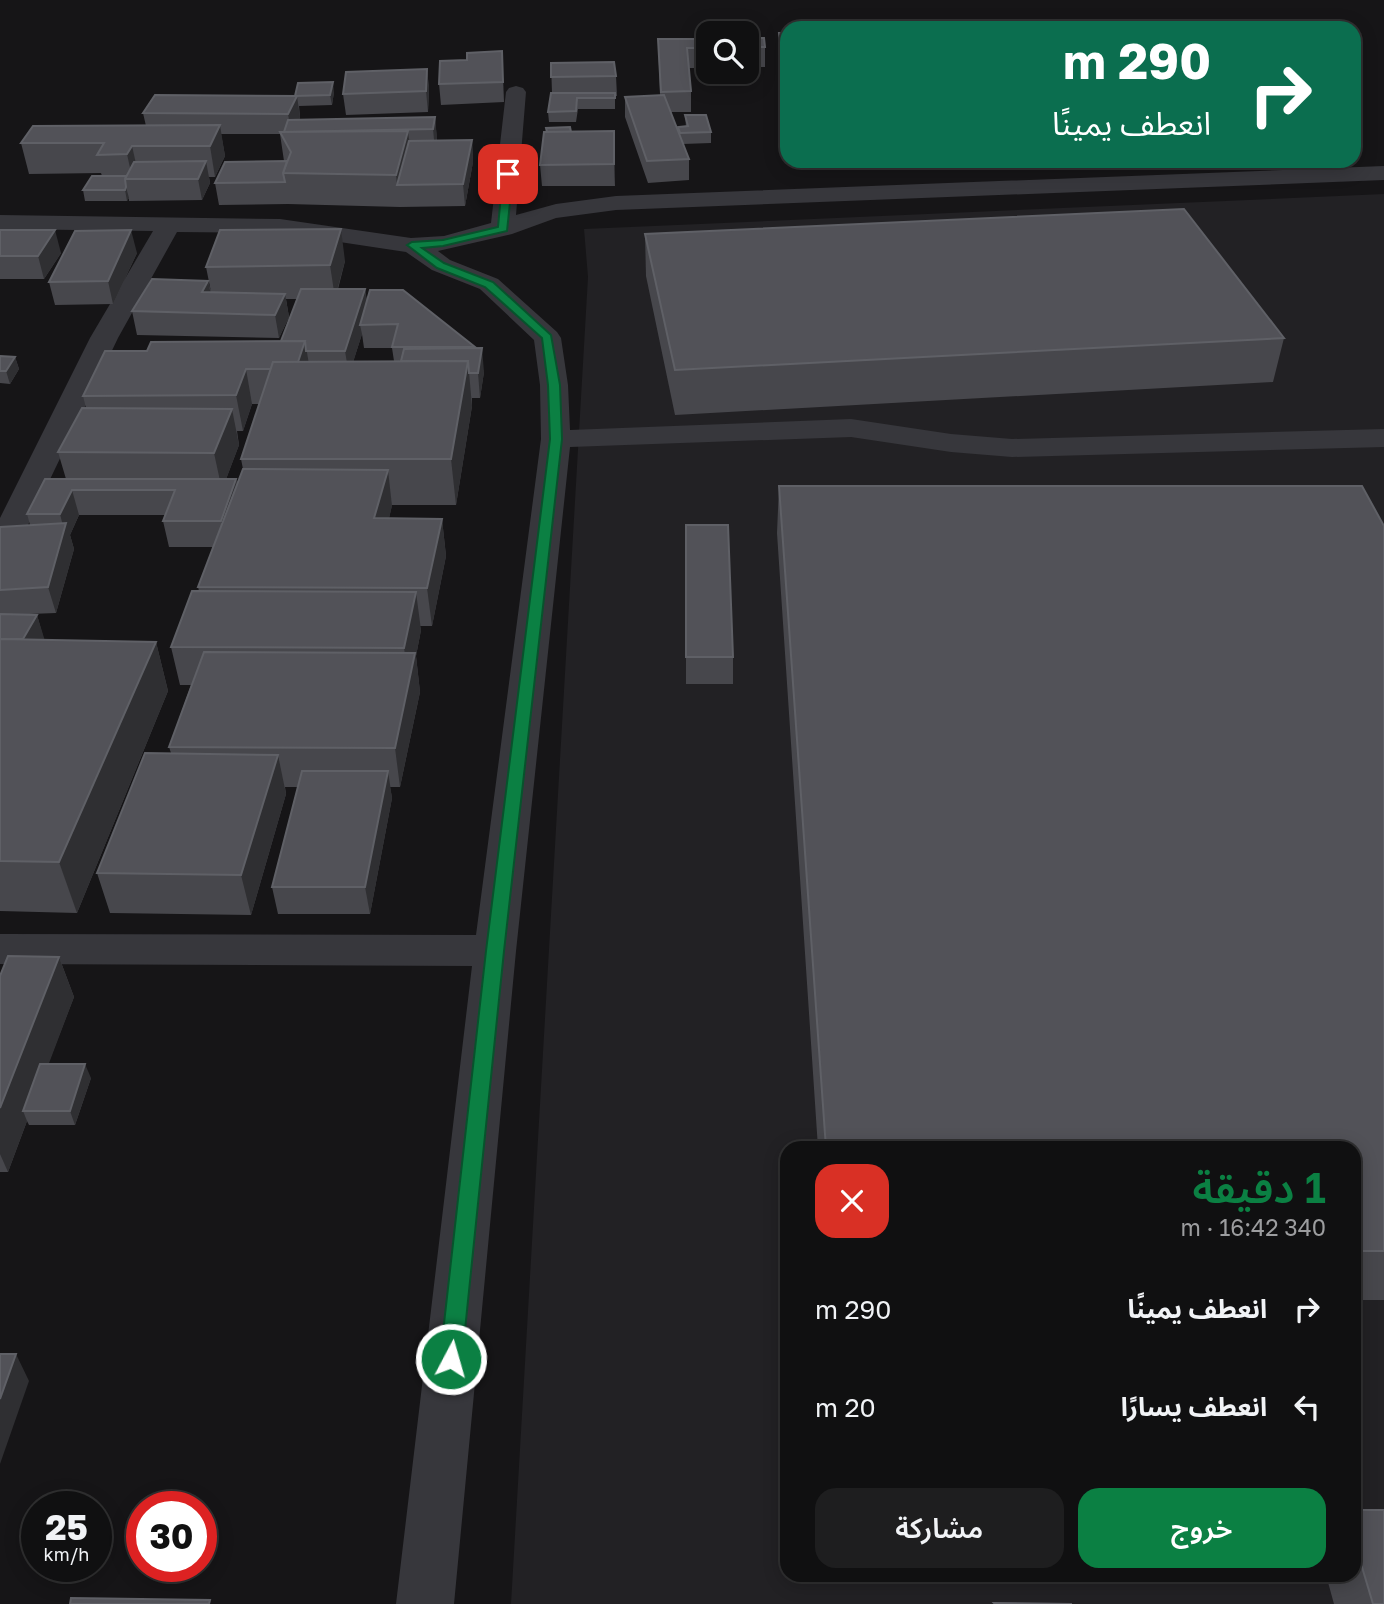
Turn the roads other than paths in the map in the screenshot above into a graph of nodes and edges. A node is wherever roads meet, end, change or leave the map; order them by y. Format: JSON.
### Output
{"nodes":[{"id":1,"x":516,"y":92,"type":"dead end"},
{"id":2,"x":1384,"y":173,"type":"edge"},
{"id":3,"x":0,"y":222,"type":"edge"},
{"id":4,"x":170,"y":223,"type":"junction"},
{"id":5,"x":503,"y":229,"type":"junction"},
{"id":6,"x":412,"y":245,"type":"junction"},
{"id":7,"x":1384,"y":438,"type":"edge"},
{"id":8,"x":556,"y":439,"type":"junction"},
{"id":9,"x":0,"y":550,"type":"edge"},
{"id":10,"x":0,"y":949,"type":"edge"},
{"id":11,"x":495,"y":951,"type":"junction"},
{"id":12,"x":425,"y":1604,"type":"edge"}],
"edges":[{"from":1,"to":5,"type":"street"},
{"from":2,"to":5,"type":"street"},
{"from":3,"to":4,"type":"street"},
{"from":4,"to":6,"type":"street"},
{"from":4,"to":9,"type":"street"},
{"from":5,"to":6,"type":"street"},
{"from":6,"to":8,"type":"street"},
{"from":7,"to":8,"type":"street"},
{"from":8,"to":11,"type":"street"},
{"from":10,"to":11,"type":"street"},
{"from":11,"to":12,"type":"street"}]}
